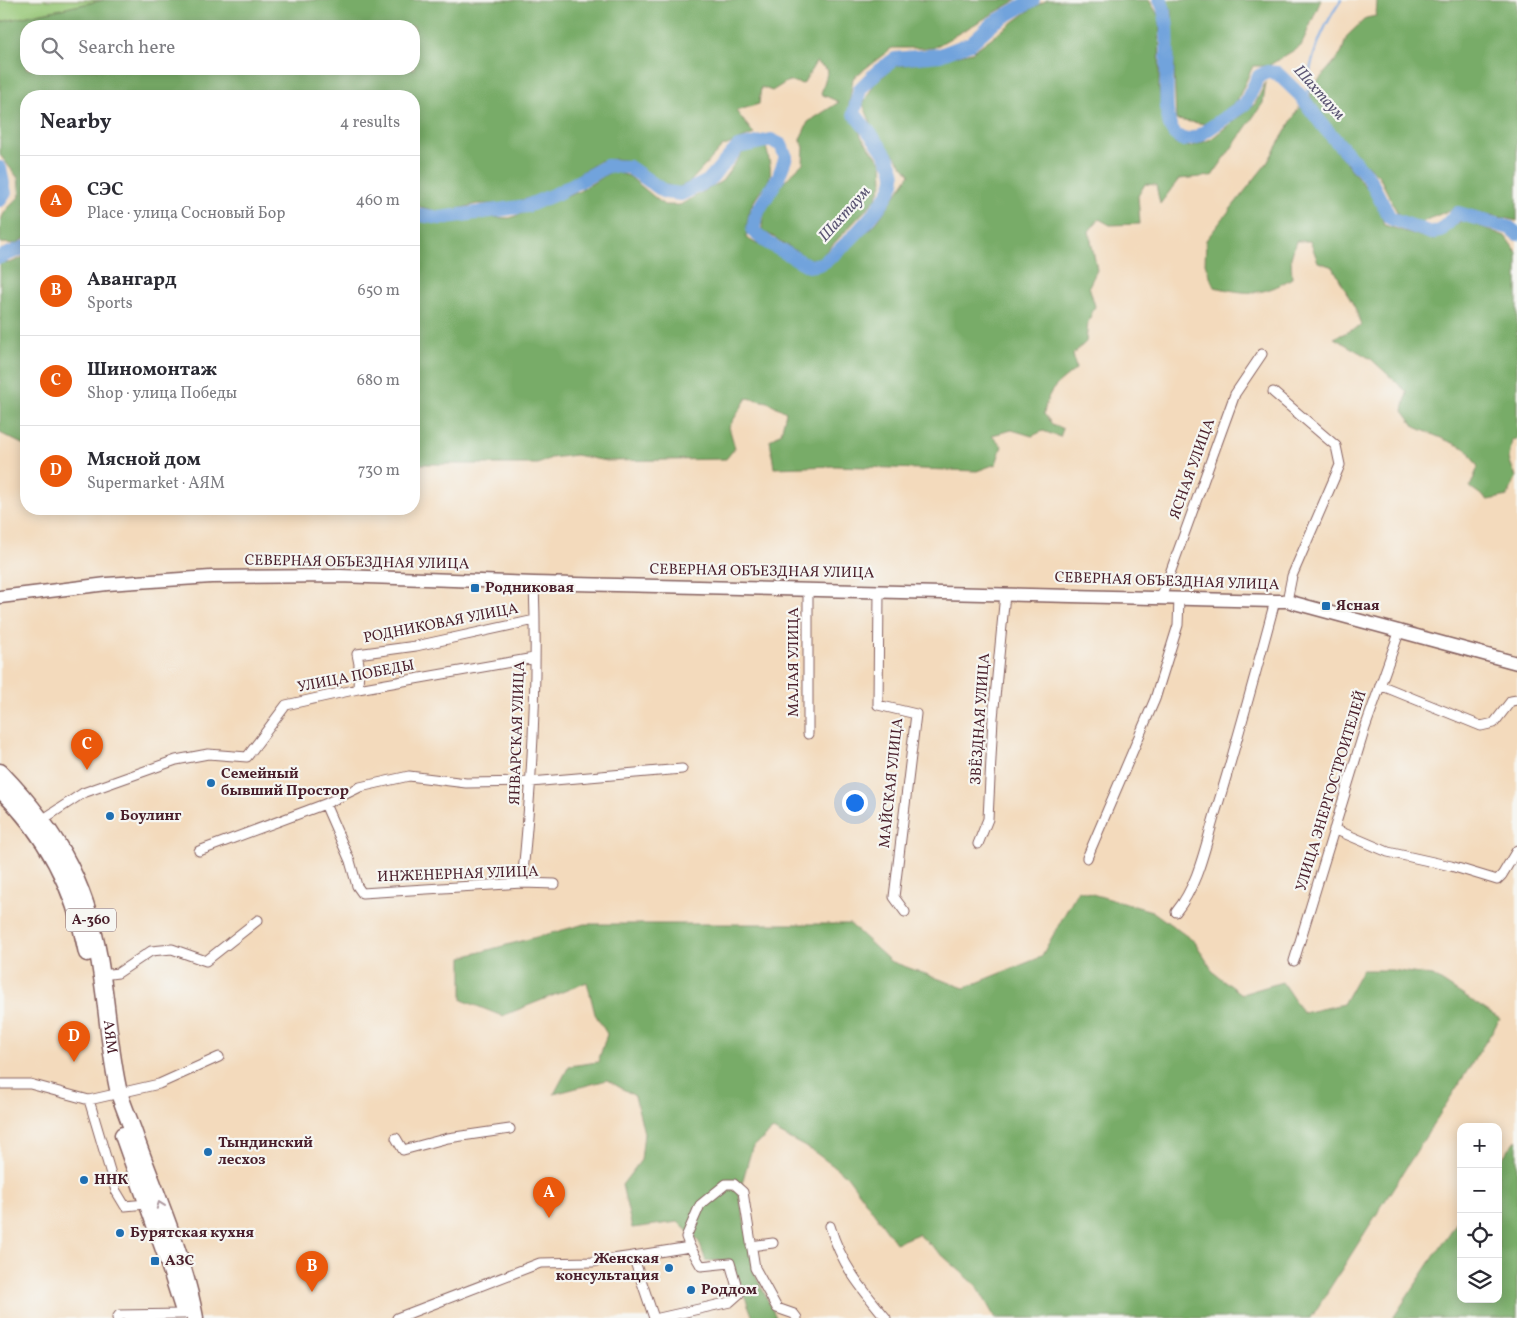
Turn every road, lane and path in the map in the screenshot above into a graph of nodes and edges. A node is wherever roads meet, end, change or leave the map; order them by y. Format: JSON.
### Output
{"nodes":[{"id":1,"x":1262,"y":354,"type":"dead end"},
{"id":2,"x":1274,"y":392,"type":"dead end"},
{"id":3,"x":534,"y":584,"type":"junction"},
{"id":4,"x":808,"y":590,"type":"junction"},
{"id":5,"x":880,"y":591,"type":"junction"},
{"id":6,"x":1005,"y":594,"type":"junction"},
{"id":7,"x":0,"y":597,"type":"edge"},
{"id":8,"x":1161,"y":598,"type":"junction"},
{"id":9,"x":1179,"y":599,"type":"junction"},
{"id":10,"x":1281,"y":601,"type":"junction"},
{"id":11,"x":535,"y":620,"type":"junction"},
{"id":12,"x":1400,"y":630,"type":"junction"},
{"id":13,"x":534,"y":658,"type":"junction"},
{"id":14,"x":1517,"y":663,"type":"edge"},
{"id":15,"x":1380,"y":685,"type":"junction"},
{"id":16,"x":358,"y":689,"type":"junction"},
{"id":17,"x":1517,"y":700,"type":"edge"},
{"id":18,"x":808,"y":734,"type":"dead end"},
{"id":19,"x":682,"y":769,"type":"dead end"},
{"id":20,"x":0,"y":772,"type":"edge"},
{"id":21,"x":531,"y":782,"type":"junction"},
{"id":22,"x":0,"y":789,"type":"edge"},
{"id":23,"x":325,"y":804,"type":"junction"},
{"id":24,"x":42,"y":820,"type":"junction"},
{"id":25,"x":1334,"y":829,"type":"junction"},
{"id":26,"x":978,"y":844,"type":"dead end"},
{"id":27,"x":1517,"y":850,"type":"edge"},
{"id":28,"x":199,"y":851,"type":"dead end"},
{"id":29,"x":1087,"y":858,"type":"dead end"},
{"id":30,"x":522,"y":884,"type":"junction"},
{"id":31,"x":555,"y":884,"type":"dead end"},
{"id":32,"x":905,"y":912,"type":"dead end"},
{"id":33,"x":1176,"y":912,"type":"dead end"},
{"id":34,"x":258,"y":920,"type":"dead end"},
{"id":35,"x":1294,"y":961,"type":"dead end"},
{"id":36,"x":102,"y":975,"type":"junction"},
{"id":37,"x":219,"y":1057,"type":"dead end"},
{"id":38,"x":0,"y":1084,"type":"edge"},
{"id":39,"x":115,"y":1094,"type":"junction"},
{"id":40,"x":90,"y":1100,"type":"junction"},
{"id":41,"x":510,"y":1129,"type":"dead end"},
{"id":42,"x":396,"y":1138,"type":"dead end"},
{"id":43,"x":146,"y":1204,"type":"junction"},
{"id":44,"x":830,"y":1226,"type":"dead end"},
{"id":45,"x":773,"y":1243,"type":"dead end"},
{"id":46,"x":751,"y":1246,"type":"junction"},
{"id":47,"x":690,"y":1247,"type":"junction"},
{"id":48,"x":633,"y":1256,"type":"junction"},
{"id":49,"x":188,"y":1316,"type":"edge"},
{"id":50,"x":117,"y":1318,"type":"edge"},
{"id":51,"x":397,"y":1318,"type":"edge"},
{"id":52,"x":654,"y":1318,"type":"edge"},
{"id":53,"x":659,"y":1318,"type":"edge"},
{"id":54,"x":797,"y":1318,"type":"edge"},
{"id":55,"x":886,"y":1318,"type":"edge"}],
"edges":[{"from":1,"to":8,"type":"street","name":"ЯСНАЯ УЛИЦА"},
{"from":2,"to":10,"type":"street"},
{"from":3,"to":4,"type":"street","name":"СЕВЕРНАЯ ОБЪЕЗДНАЯ УЛИЦА"},
{"from":3,"to":7,"type":"street","name":"СЕВЕРНАЯ ОБЪЕЗДНАЯ УЛИЦА"},
{"from":3,"to":11,"type":"street","name":"ЯНВАРСКАЯ УЛИЦА"},
{"from":4,"to":5,"type":"street","name":"СЕВЕРНАЯ ОБЪЕЗДНАЯ УЛИЦА"},
{"from":4,"to":18,"type":"street","name":"МАЛАЯ УЛИЦА"},
{"from":5,"to":6,"type":"street","name":"СЕВЕРНАЯ ОБЪЕЗДНАЯ УЛИЦА"},
{"from":5,"to":32,"type":"street","name":"МАЙСКАЯ УЛИЦА"},
{"from":6,"to":8,"type":"street","name":"СЕВЕРНАЯ ОБЪЕЗДНАЯ УЛИЦА"},
{"from":6,"to":26,"type":"street","name":"ЗВЁЗДНАЯ УЛИЦА"},
{"from":8,"to":9,"type":"street","name":"СЕВЕРНАЯ ОБЪЕЗДНАЯ УЛИЦА"},
{"from":9,"to":10,"type":"street","name":"СЕВЕРНАЯ ОБЪЕЗДНАЯ УЛИЦА"},
{"from":9,"to":29,"type":"street"},
{"from":10,"to":12,"type":"street","name":"СЕВЕРНАЯ ОБЪЕЗДНАЯ УЛИЦА"},
{"from":10,"to":33,"type":"street"},
{"from":11,"to":13,"type":"street","name":"ЯНВАРСКАЯ УЛИЦА"},
{"from":11,"to":16,"type":"street","name":"РОДНИКОВАЯ УЛИЦА"},
{"from":12,"to":14,"type":"street","name":"СЕВЕРНАЯ ОБЪЕЗДНАЯ УЛИЦА"},
{"from":12,"to":15,"type":"street","name":"УЛИЦА ЭНЕРГОСТРОИТЕЛЕЙ"},
{"from":13,"to":16,"type":"street","name":"УЛИЦА ПОБЕДЫ"},
{"from":13,"to":21,"type":"street","name":"ЯНВАРСКАЯ УЛИЦА"},
{"from":15,"to":17,"type":"street"},
{"from":15,"to":25,"type":"street","name":"УЛИЦА ЭНЕРГОСТРОИТЕЛЕЙ"},
{"from":16,"to":24,"type":"street","name":"УЛИЦА ПОБЕДЫ"},
{"from":19,"to":21,"type":"street"},
{"from":20,"to":24,"type":"highway","name":"АЯМ","number":"А-360"},
{"from":21,"to":23,"type":"street"},
{"from":21,"to":30,"type":"street","name":"ЯНВАРСКАЯ УЛИЦА"},
{"from":22,"to":39,"type":"highway","name":"АЯМ","number":"А-360"},
{"from":23,"to":28,"type":"street"},
{"from":23,"to":30,"type":"street","name":"ИНЖЕНЕРНАЯ УЛИЦА"},
{"from":24,"to":36,"type":"highway","name":"АЯМ","number":"А-360"},
{"from":25,"to":27,"type":"street"},
{"from":25,"to":35,"type":"street","name":"УЛИЦА ЭНЕРГОСТРОИТЕЛЕЙ"},
{"from":30,"to":31,"type":"street","name":"ИНЖЕНЕРНАЯ УЛИЦА"},
{"from":34,"to":36,"type":"street"},
{"from":36,"to":39,"type":"highway","name":"АЯМ","number":"А-360"},
{"from":37,"to":39,"type":"street"},
{"from":38,"to":40,"type":"street"},
{"from":39,"to":40,"type":"street"},
{"from":39,"to":43,"type":"highway","name":"АЯМ","number":"А-360"},
{"from":49,"to":39,"type":"highway","name":"АЯМ","number":"А-360","one_way":true},
{"from":40,"to":43,"type":"street"},
{"from":41,"to":42,"type":"street"},
{"from":43,"to":49,"type":"highway","name":"АЯМ","number":"А-360"},
{"from":44,"to":55,"type":"street"},
{"from":45,"to":46,"type":"street"},
{"from":46,"to":47,"type":"street"},
{"from":46,"to":54,"type":"street"},
{"from":47,"to":48,"type":"street"},
{"from":47,"to":53,"type":"street"},
{"from":48,"to":51,"type":"street"},
{"from":48,"to":52,"type":"street"},
{"from":49,"to":50,"type":"street"}]}
